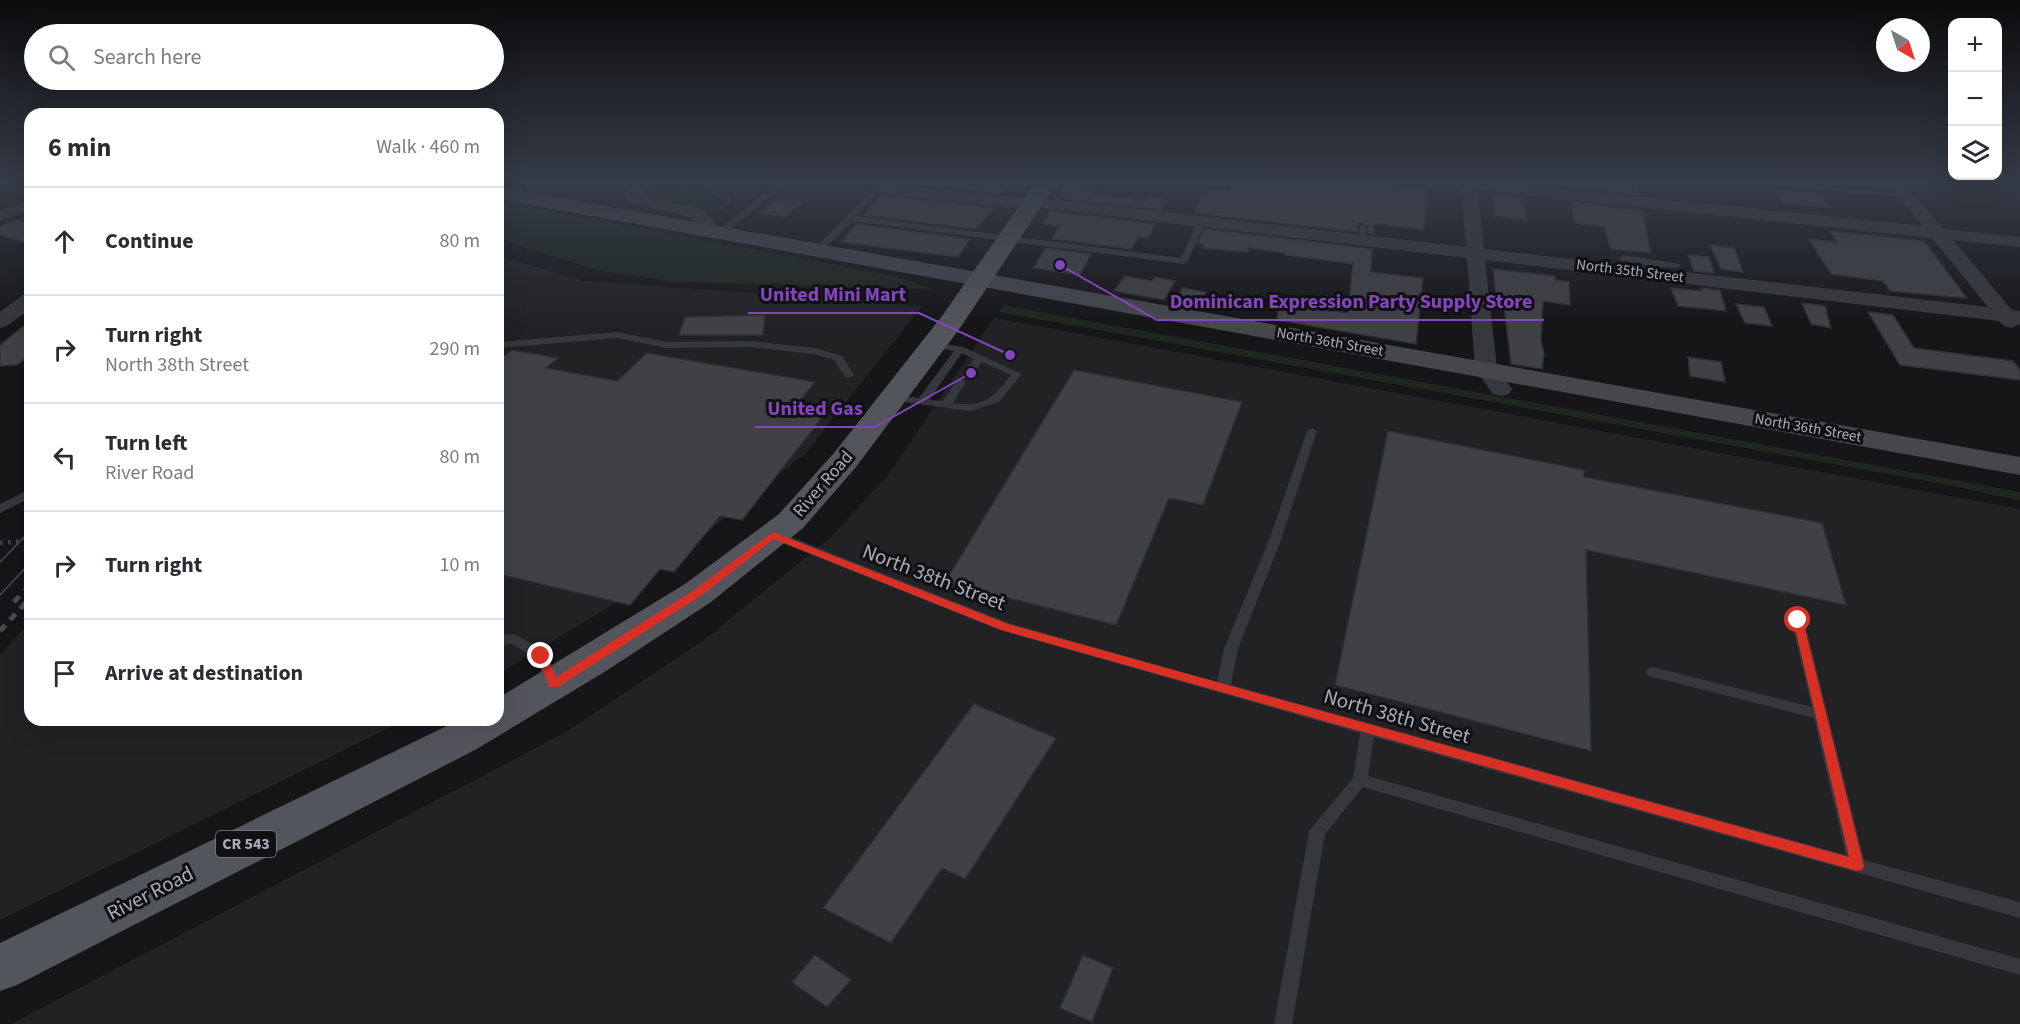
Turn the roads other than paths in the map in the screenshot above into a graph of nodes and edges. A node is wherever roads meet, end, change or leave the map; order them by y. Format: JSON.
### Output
{"nodes":[{"id":1,"x":693,"y":229,"type":"edge"},
{"id":2,"x":712,"y":229,"type":"edge"},
{"id":3,"x":722,"y":229,"type":"edge"},
{"id":4,"x":840,"y":229,"type":"edge"},
{"id":5,"x":937,"y":229,"type":"edge"},
{"id":6,"x":1016,"y":229,"type":"edge"},
{"id":7,"x":1198,"y":229,"type":"edge"},
{"id":8,"x":1301,"y":229,"type":"edge"},
{"id":9,"x":1474,"y":229,"type":"edge"},
{"id":10,"x":1891,"y":229,"type":"edge"},
{"id":11,"x":1935,"y":229,"type":"edge"},
{"id":12,"x":716,"y":233,"type":"junction"},
{"id":13,"x":1939,"y":234,"type":"junction"},
{"id":14,"x":1010,"y":238,"type":"junction"},
{"id":15,"x":2020,"y":242,"type":"edge"},
{"id":16,"x":818,"y":250,"type":"junction"},
{"id":17,"x":1476,"y":253,"type":"junction"},
{"id":18,"x":1623,"y":258,"type":"dead end"},
{"id":19,"x":1677,"y":265,"type":"dead end"},
{"id":20,"x":1656,"y":269,"type":"junction"},
{"id":21,"x":980,"y":280,"type":"junction"},
{"id":22,"x":24,"y":304,"type":"edge"},
{"id":23,"x":2013,"y":316,"type":"edge"},
{"id":24,"x":4,"y":319,"type":"edge"},
{"id":25,"x":2020,"y":333,"type":"edge"},
{"id":26,"x":504,"y":344,"type":"edge"},
{"id":27,"x":946,"y":347,"type":"junction"},
{"id":28,"x":980,"y":358,"type":"junction"},
{"id":29,"x":970,"y":370,"type":"dead end"},
{"id":30,"x":849,"y":375,"type":"dead end"},
{"id":31,"x":1494,"y":379,"type":"junction"},
{"id":32,"x":961,"y":382,"type":"dead end"},
{"id":33,"x":907,"y":400,"type":"junction"},
{"id":34,"x":945,"y":406,"type":"junction"},
{"id":35,"x":1312,"y":431,"type":"dead end"},
{"id":36,"x":2020,"y":466,"type":"edge"},
{"id":37,"x":24,"y":496,"type":"edge"},
{"id":38,"x":0,"y":509,"type":"edge"},
{"id":39,"x":773,"y":535,"type":"junction"},
{"id":40,"x":1798,"y":620,"type":"dead end"},
{"id":41,"x":504,"y":640,"type":"edge"},
{"id":42,"x":1653,"y":672,"type":"dead end"},
{"id":43,"x":554,"y":684,"type":"junction"},
{"id":44,"x":1222,"y":689,"type":"junction"},
{"id":45,"x":504,"y":713,"type":"edge"},
{"id":46,"x":1819,"y":714,"type":"junction"},
{"id":47,"x":483,"y":726,"type":"edge"},
{"id":48,"x":1368,"y":730,"type":"junction"},
{"id":49,"x":1360,"y":780,"type":"junction"},
{"id":50,"x":1857,"y":866,"type":"junction"},
{"id":51,"x":2020,"y":910,"type":"edge"},
{"id":52,"x":2020,"y":967,"type":"edge"},
{"id":53,"x":0,"y":968,"type":"edge"},
{"id":54,"x":1282,"y":1024,"type":"edge"}],
"edges":[{"from":1,"to":12,"type":"street","name":"North 36th Street"},
{"from":2,"to":12,"type":"street"},
{"from":3,"to":12,"type":"lane"},
{"from":4,"to":16,"type":"lane"},
{"from":5,"to":14,"type":"lane"},
{"from":6,"to":14,"type":"main road","name":"River Road"},
{"from":7,"to":14,"type":"lane"},
{"from":8,"to":17,"type":"street","name":"North 35th Street"},
{"from":9,"to":17,"type":"street"},
{"from":10,"to":13,"type":"street"},
{"from":11,"to":13,"type":"street"},
{"from":12,"to":16,"type":"street","name":"North 36th Street"},
{"from":13,"to":15,"type":"street"},
{"from":13,"to":23,"type":"street"},
{"from":14,"to":21,"type":"main road","name":"River Road"},
{"from":16,"to":21,"type":"street","name":"North 36th Street"},
{"from":17,"to":20,"type":"street","name":"North 35th Street"},
{"from":17,"to":31,"type":"street"},
{"from":18,"to":20,"type":"lane"},
{"from":19,"to":20,"type":"lane"},
{"from":20,"to":23,"type":"street","name":"North 35th Street"},
{"from":21,"to":27,"type":"main road","name":"River Road"},
{"from":21,"to":31,"type":"street","name":"North 36th Street"},
{"from":22,"to":24,"type":"street"},
{"from":23,"to":25,"type":"street"},
{"from":26,"to":30,"type":"lane"},
{"from":27,"to":28,"type":"lane"},
{"from":27,"to":33,"type":"main road","name":"River Road"},
{"from":28,"to":29,"type":"lane"},
{"from":28,"to":34,"type":"lane"},
{"from":31,"to":36,"type":"street","name":"North 36th Street"},
{"from":32,"to":34,"type":"lane"},
{"from":33,"to":34,"type":"lane"},
{"from":33,"to":39,"type":"main road","name":"River Road"},
{"from":35,"to":44,"type":"lane"},
{"from":37,"to":38,"type":"lane"},
{"from":39,"to":43,"type":"main road","name":"River Road"},
{"from":39,"to":44,"type":"lane","name":"North 38th Street"},
{"from":40,"to":46,"type":"lane"},
{"from":41,"to":43,"type":"lane"},
{"from":42,"to":46,"type":"lane"},
{"from":43,"to":45,"type":"main road","name":"River Road"},
{"from":44,"to":48,"type":"lane","name":"North 38th Street"},
{"from":46,"to":50,"type":"lane"},
{"from":47,"to":53,"type":"main road","name":"River Road","number":"CR 543"},
{"from":48,"to":49,"type":"lane"},
{"from":48,"to":50,"type":"lane","name":"North 38th Street"},
{"from":49,"to":52,"type":"lane"},
{"from":49,"to":54,"type":"lane"},
{"from":50,"to":51,"type":"lane","name":"North 38th Street"}]}
